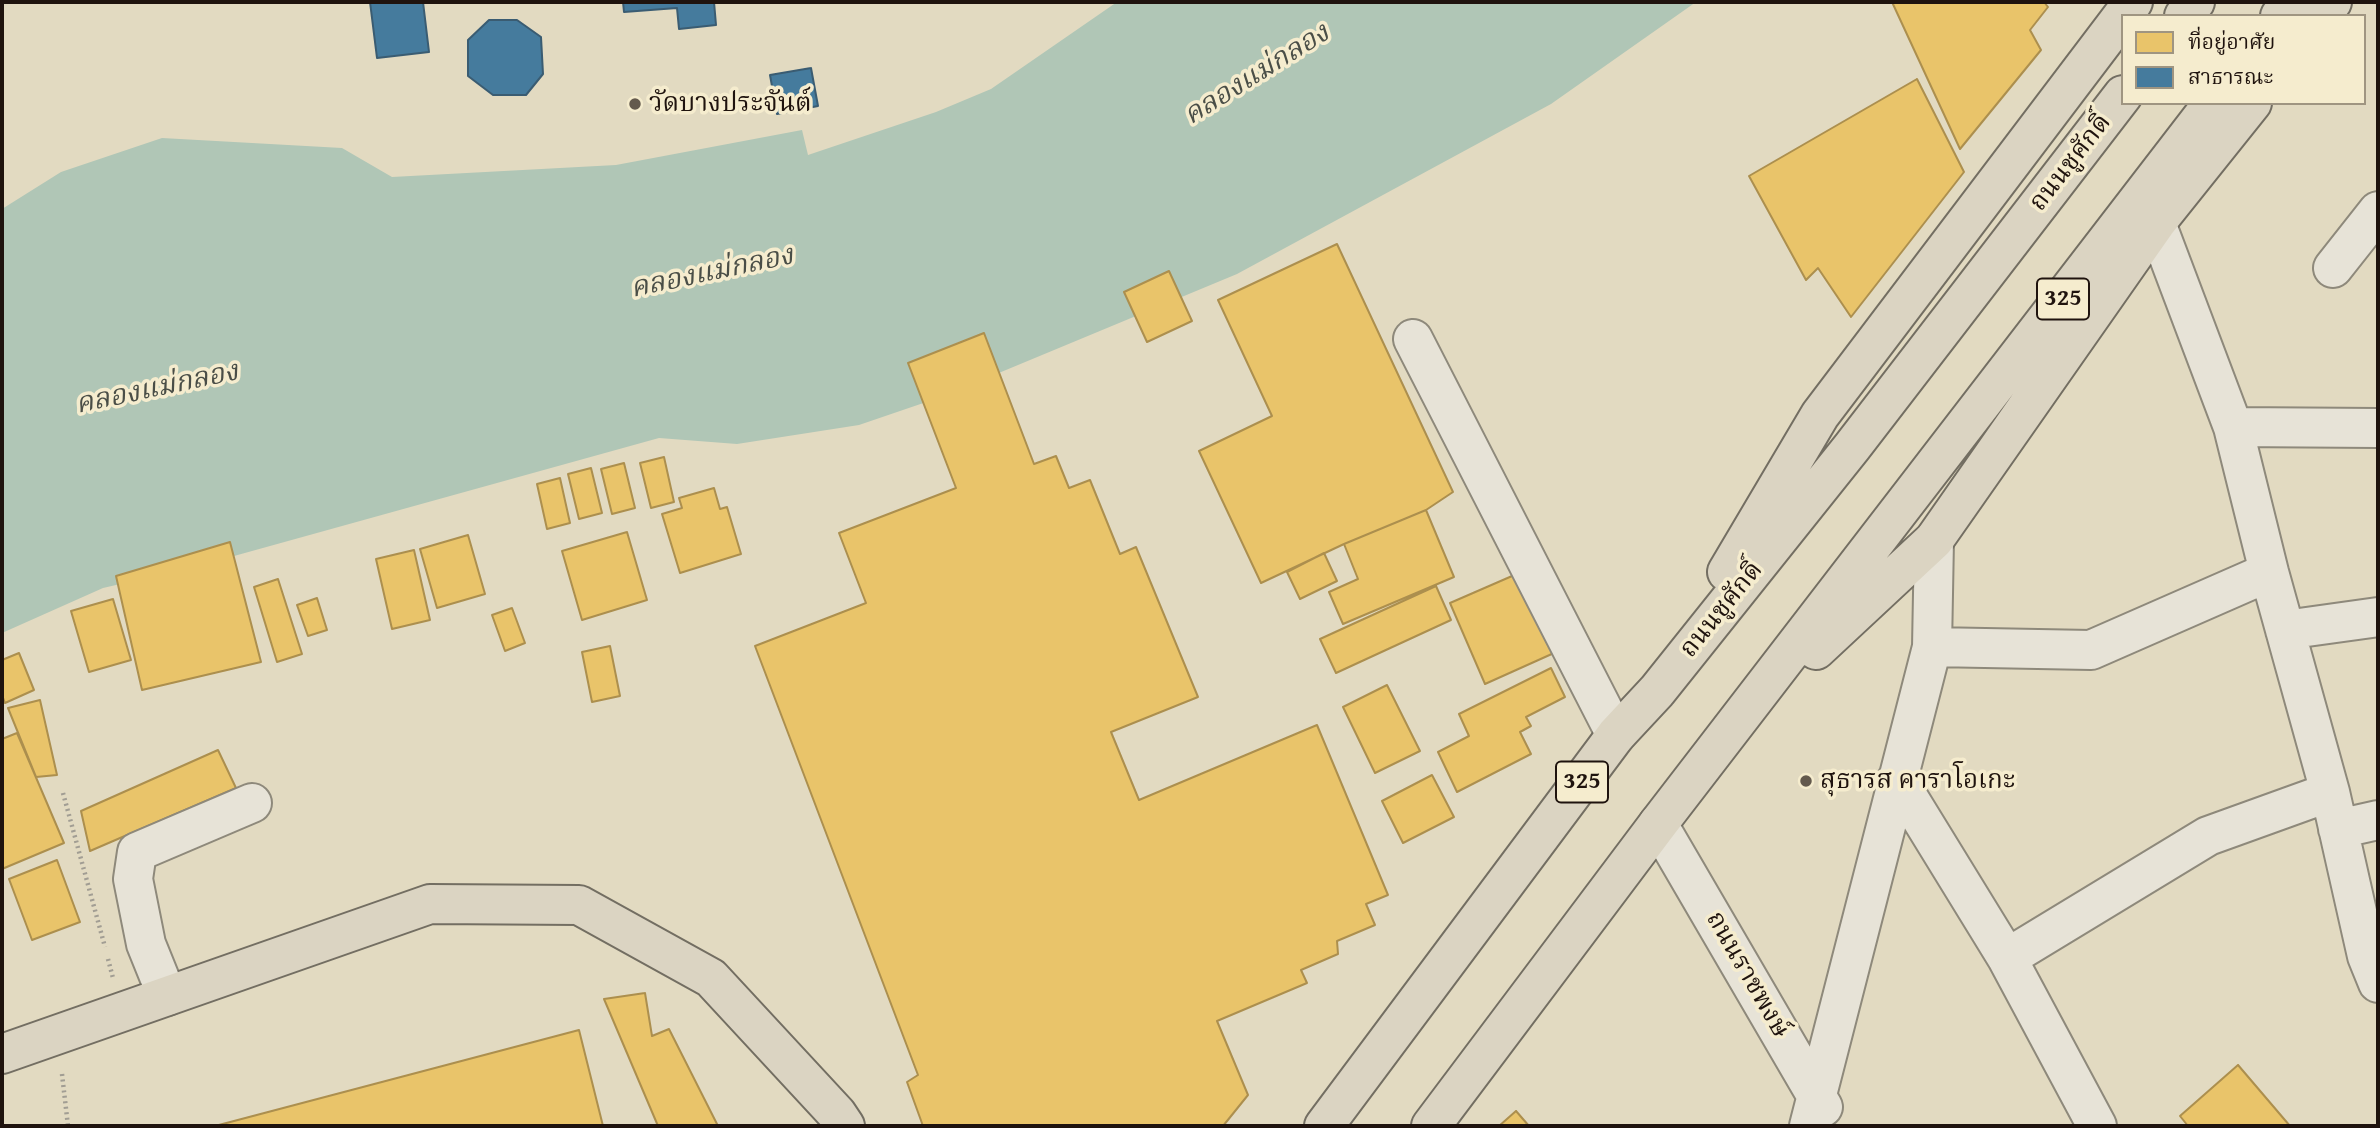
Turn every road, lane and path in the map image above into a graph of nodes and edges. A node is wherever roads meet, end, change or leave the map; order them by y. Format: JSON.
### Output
{"nodes":[{"id":1,"x":2121,"y":18,"type":"edge"},
{"id":2,"x":2121,"y":98,"type":"edge"},
{"id":3,"x":2211,"y":105,"type":"edge"},
{"id":4,"x":2250,"y":105,"type":"edge"},
{"id":5,"x":2378,"y":211,"type":"edge"},
{"id":6,"x":2156,"y":223,"type":"junction"},
{"id":7,"x":2333,"y":268,"type":"dead end"},
{"id":8,"x":1413,"y":339,"type":"dead end"},
{"id":9,"x":2233,"y":427,"type":"junction"},
{"id":10,"x":2378,"y":428,"type":"edge"},
{"id":11,"x":1934,"y":540,"type":"junction"},
{"id":12,"x":2269,"y":572,"type":"junction"},
{"id":13,"x":2378,"y":617,"type":"edge"},
{"id":14,"x":2285,"y":630,"type":"junction"},
{"id":15,"x":1932,"y":647,"type":"junction"},
{"id":16,"x":1657,"y":691,"type":"junction"},
{"id":17,"x":1734,"y":729,"type":"junction"},
{"id":18,"x":1616,"y":735,"type":"junction"},
{"id":19,"x":1897,"y":779,"type":"junction"},
{"id":20,"x":2330,"y":792,"type":"junction"},
{"id":21,"x":63,"y":793,"type":"dead end"},
{"id":22,"x":252,"y":803,"type":"dead end"},
{"id":23,"x":2378,"y":820,"type":"edge"},
{"id":24,"x":1658,"y":824,"type":"junction"},
{"id":25,"x":2339,"y":829,"type":"junction"},
{"id":26,"x":2007,"y":958,"type":"junction"},
{"id":27,"x":2378,"y":983,"type":"edge"},
{"id":28,"x":167,"y":996,"type":"junction"},
{"id":29,"x":122,"y":1012,"type":"junction"},
{"id":30,"x":57,"y":1035,"type":"junction"},
{"id":31,"x":2,"y":1054,"type":"edge"},
{"id":32,"x":1813,"y":1110,"type":"edge"},
{"id":33,"x":68,"y":1126,"type":"edge"},
{"id":34,"x":845,"y":1126,"type":"edge"},
{"id":35,"x":1324,"y":1126,"type":"edge"},
{"id":36,"x":1431,"y":1126,"type":"edge"},
{"id":37,"x":1834,"y":1126,"type":"edge"},
{"id":38,"x":2097,"y":1126,"type":"edge"}],
"edges":[{"from":1,"to":16,"type":"main road"},
{"from":2,"to":16,"type":"main road","name":"ถนนชูศักดิ์","number":"325"},
{"from":3,"to":17,"type":"main road","number":"325"},
{"from":4,"to":6,"type":"main road"},
{"from":5,"to":7,"type":"street"},
{"from":6,"to":9,"type":"street"},
{"from":6,"to":11,"type":"main road"},
{"from":8,"to":18,"type":"street"},
{"from":9,"to":10,"type":"street"},
{"from":9,"to":12,"type":"street"},
{"from":11,"to":15,"type":"street"},
{"from":11,"to":17,"type":"main road"},
{"from":12,"to":14,"type":"street"},
{"from":12,"to":15,"type":"street"},
{"from":13,"to":14,"type":"street"},
{"from":14,"to":20,"type":"street"},
{"from":15,"to":19,"type":"street"},
{"from":16,"to":18,"type":"main road","name":"ถนนชูศักดิ์","number":"325"},
{"from":17,"to":24,"type":"main road","number":"325"},
{"from":18,"to":35,"type":"main road","name":"ถนนชูศักดิ์","number":"325"},
{"from":19,"to":26,"type":"street"},
{"from":19,"to":32,"type":"street"},
{"from":20,"to":25,"type":"street"},
{"from":20,"to":26,"type":"street"},
{"from":21,"to":29,"type":"path"},
{"from":22,"to":28,"type":"street"},
{"from":23,"to":25,"type":"street"},
{"from":24,"to":32,"type":"street","name":"ถนนราชพงษ์"},
{"from":24,"to":36,"type":"main road","number":"325"},
{"from":25,"to":27,"type":"street"},
{"from":26,"to":38,"type":"street"},
{"from":28,"to":29,"type":"main road"},
{"from":28,"to":34,"type":"main road"},
{"from":29,"to":30,"type":"main road"},
{"from":30,"to":31,"type":"main road"},
{"from":30,"to":33,"type":"path"},
{"from":32,"to":37,"type":"street","name":"ถนนราชพงษ์"}]}
